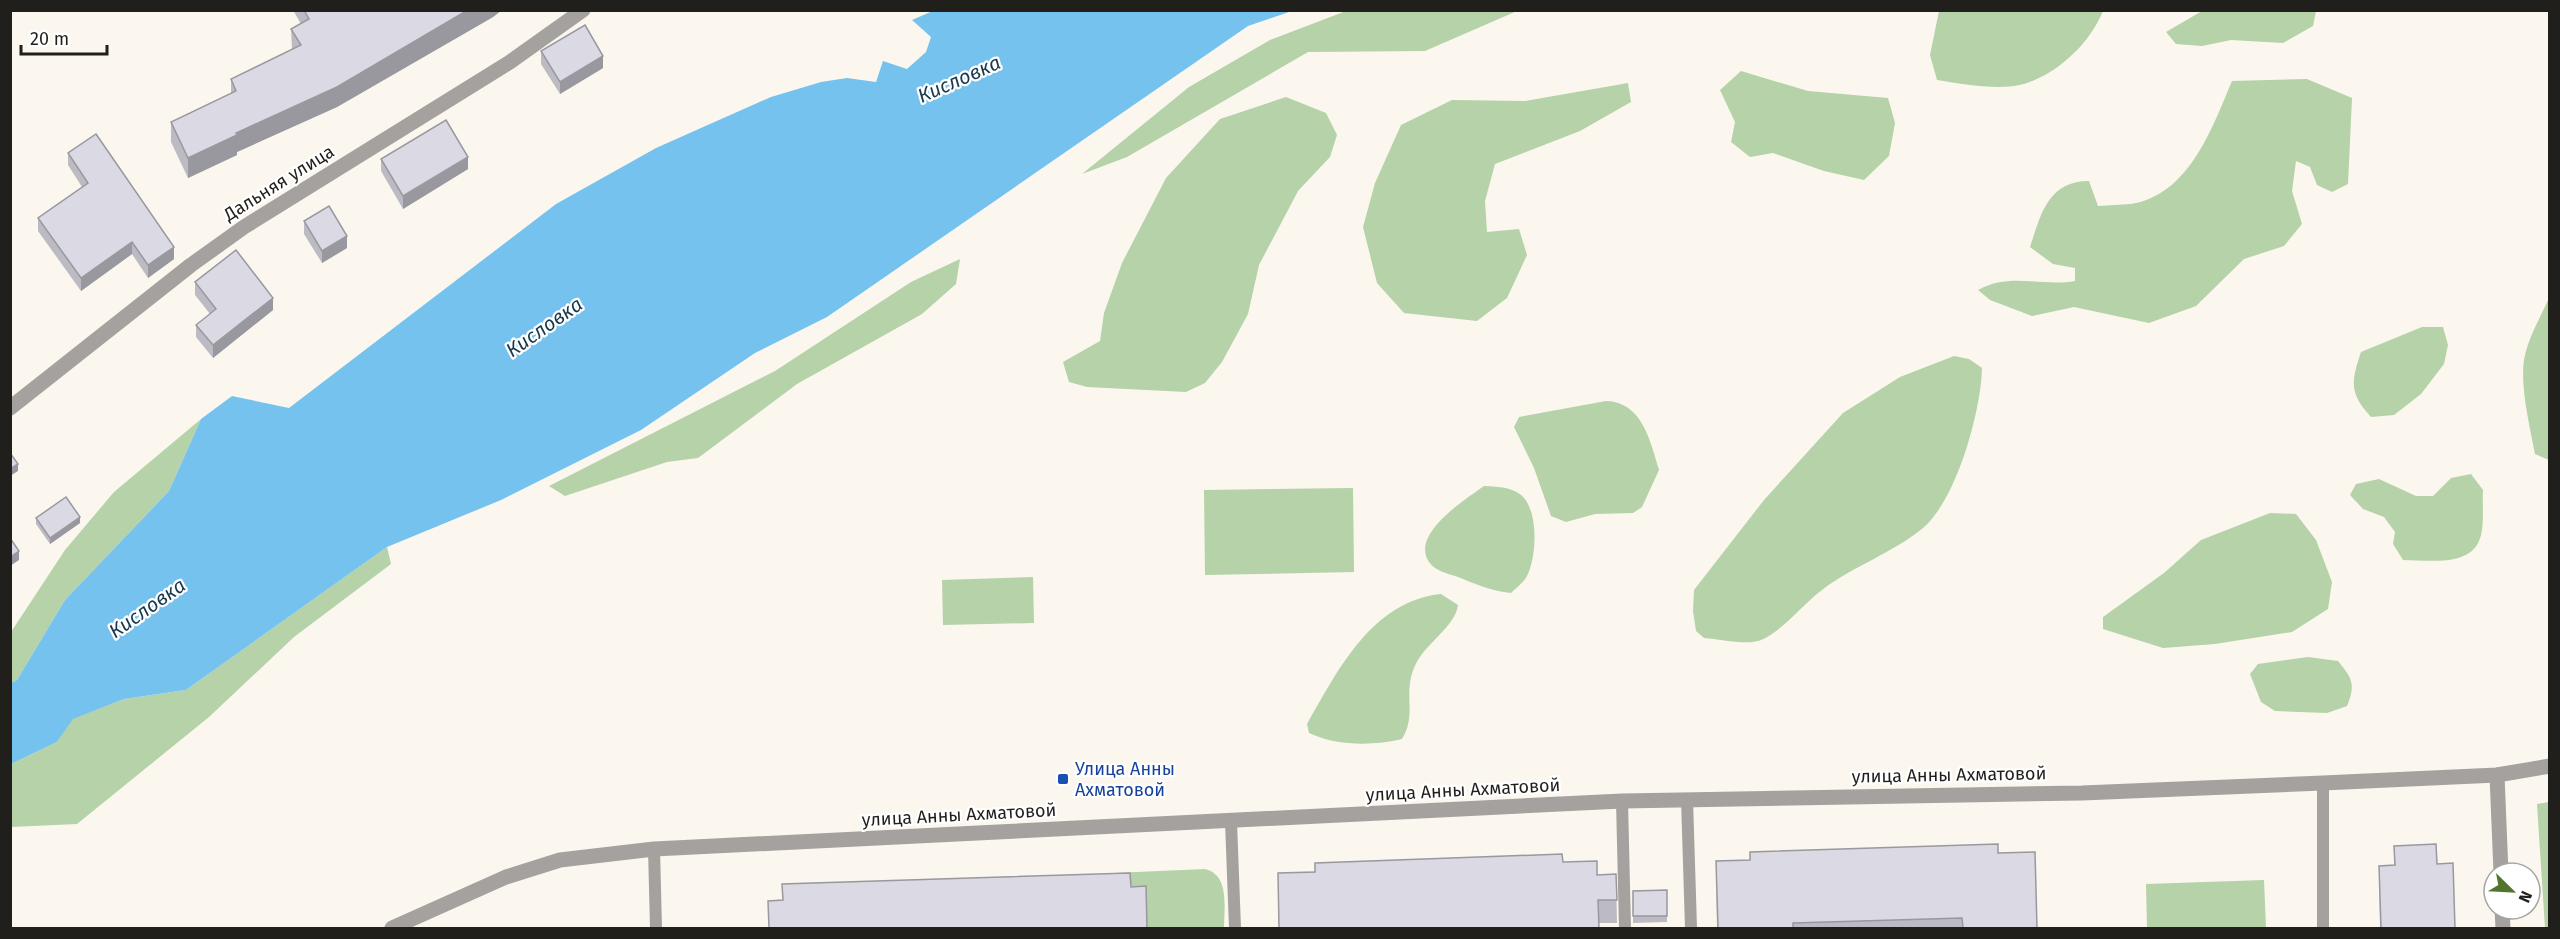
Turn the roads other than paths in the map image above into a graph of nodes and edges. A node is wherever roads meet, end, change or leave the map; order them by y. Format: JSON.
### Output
{"nodes":[{"id":1,"x":583,"y":10,"type":"edge"},
{"id":2,"x":10,"y":408,"type":"edge"},
{"id":3,"x":2550,"y":766,"type":"edge"},
{"id":4,"x":2497,"y":775,"type":"junction"},
{"id":5,"x":2323,"y":783,"type":"junction"},
{"id":6,"x":1687,"y":799,"type":"junction"},
{"id":7,"x":1622,"y":801,"type":"junction"},
{"id":8,"x":1231,"y":822,"type":"junction"},
{"id":9,"x":654,"y":849,"type":"junction"},
{"id":10,"x":2501,"y":861,"type":"edge"},
{"id":11,"x":392,"y":928,"type":"edge"},
{"id":12,"x":656,"y":928,"type":"edge"},
{"id":13,"x":1235,"y":928,"type":"edge"},
{"id":14,"x":1625,"y":928,"type":"edge"},
{"id":15,"x":1691,"y":928,"type":"edge"},
{"id":16,"x":2323,"y":928,"type":"edge"}],
"edges":[{"from":1,"to":2,"type":"street","name":"Дальняя улица"},
{"from":3,"to":4,"type":"street","name":"улица Анны Ахматовой"},
{"from":4,"to":5,"type":"street","name":"улица Анны Ахматовой"},
{"from":4,"to":10,"type":"street"},
{"from":5,"to":6,"type":"street","name":"улица Анны Ахматовой"},
{"from":5,"to":16,"type":"lane"},
{"from":6,"to":7,"type":"street","name":"улица Анны Ахматовой"},
{"from":6,"to":15,"type":"lane"},
{"from":7,"to":8,"type":"street","name":"улица Анны Ахматовой"},
{"from":7,"to":14,"type":"lane"},
{"from":8,"to":9,"type":"street","name":"улица Анны Ахматовой"},
{"from":8,"to":13,"type":"lane"},
{"from":9,"to":11,"type":"street","name":"улица Анны Ахматовой"},
{"from":9,"to":12,"type":"lane"}]}
